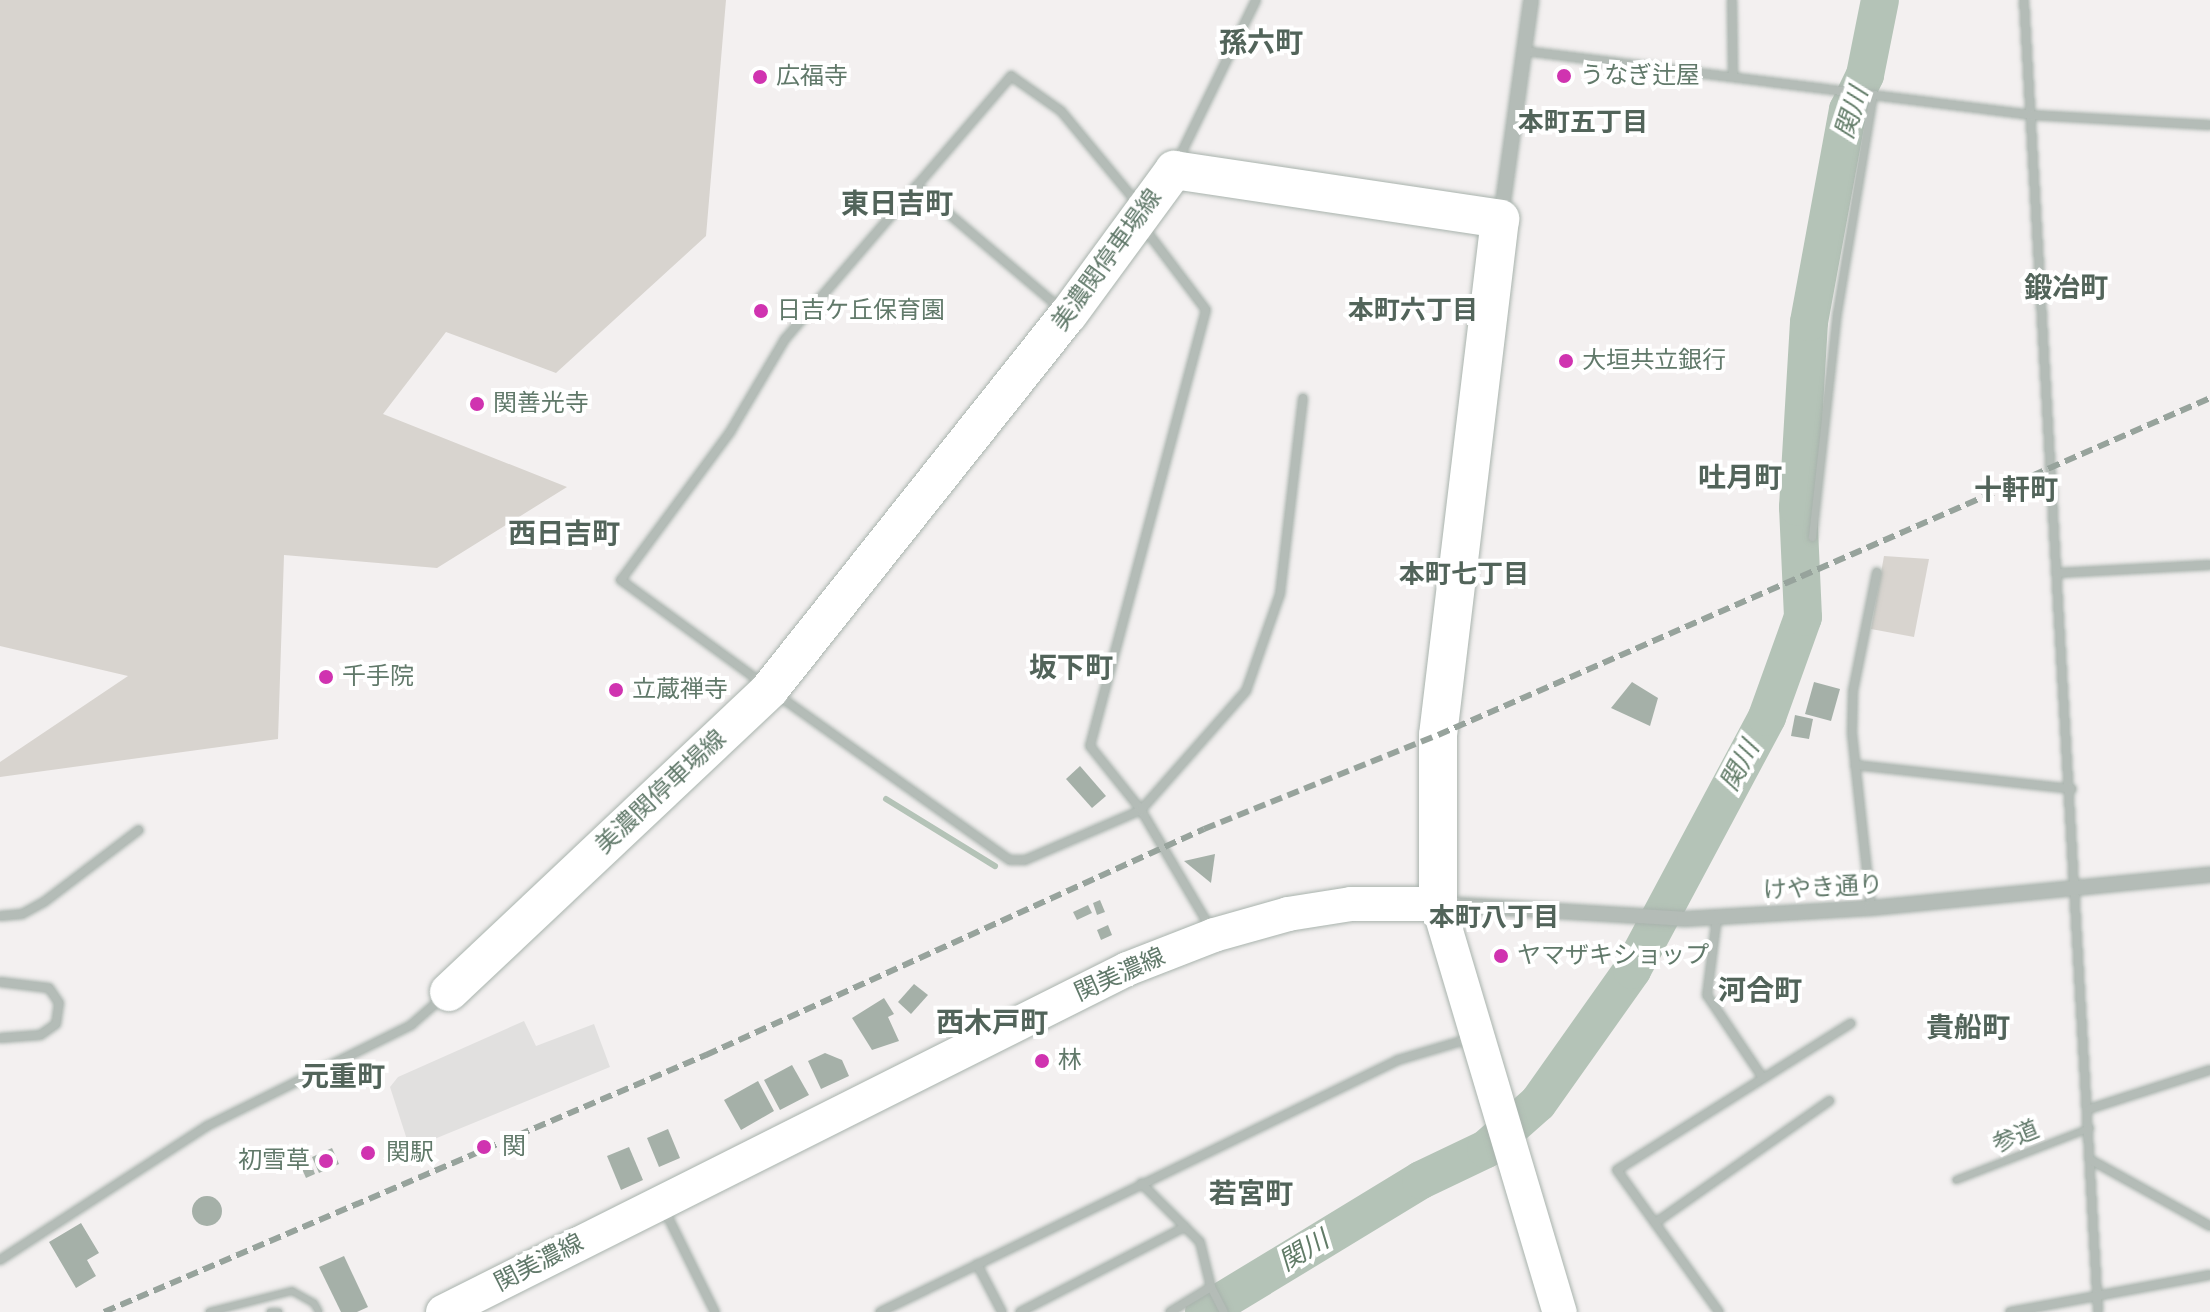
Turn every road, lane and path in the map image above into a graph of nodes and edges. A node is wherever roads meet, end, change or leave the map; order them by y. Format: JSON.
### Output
{"nodes":[{"id":1,"x":1256,"y":0,"type":"edge"},
{"id":2,"x":1531,"y":0,"type":"edge"},
{"id":3,"x":1732,"y":0,"type":"edge"},
{"id":4,"x":2024,"y":0,"type":"edge"},
{"id":5,"x":1524,"y":51,"type":"junction"},
{"id":6,"x":1733,"y":74,"type":"junction"},
{"id":7,"x":1872,"y":94,"type":"junction"},
{"id":8,"x":2031,"y":115,"type":"junction"},
{"id":9,"x":2210,"y":125,"type":"edge"},
{"id":10,"x":1174,"y":170,"type":"junction"},
{"id":11,"x":916,"y":186,"type":"junction"},
{"id":12,"x":1140,"y":215,"type":"junction"},
{"id":13,"x":1500,"y":219,"type":"junction"},
{"id":14,"x":1068,"y":315,"type":"junction"},
{"id":15,"x":1303,"y":398,"type":"dead end"},
{"id":16,"x":1812,"y":537,"type":"dead end"},
{"id":17,"x":2210,"y":565,"type":"edge"},
{"id":18,"x":1877,"y":572,"type":"dead end"},
{"id":19,"x":2057,"y":573,"type":"junction"},
{"id":20,"x":770,"y":689,"type":"junction"},
{"id":21,"x":1855,"y":765,"type":"junction"},
{"id":22,"x":2072,"y":789,"type":"junction"},
{"id":23,"x":1141,"y":810,"type":"junction"},
{"id":24,"x":139,"y":830,"type":"dead end"},
{"id":25,"x":2210,"y":875,"type":"edge"},
{"id":26,"x":2078,"y":890,"type":"junction"},
{"id":27,"x":1438,"y":904,"type":"junction"},
{"id":28,"x":1871,"y":908,"type":"junction"},
{"id":29,"x":0,"y":916,"type":"edge"},
{"id":30,"x":1717,"y":917,"type":"junction"},
{"id":31,"x":1214,"y":935,"type":"junction"},
{"id":32,"x":0,"y":982,"type":"edge"},
{"id":33,"x":449,"y":992,"type":"joint"},
{"id":34,"x":1851,"y":1023,"type":"dead end"},
{"id":35,"x":1477,"y":1037,"type":"junction"},
{"id":36,"x":0,"y":1038,"type":"edge"},
{"id":37,"x":2210,"y":1070,"type":"edge"},
{"id":38,"x":1763,"y":1078,"type":"junction"},
{"id":39,"x":1829,"y":1101,"type":"dead end"},
{"id":40,"x":2089,"y":1109,"type":"junction"},
{"id":41,"x":2090,"y":1128,"type":"junction"},
{"id":42,"x":2091,"y":1160,"type":"junction"},
{"id":43,"x":1956,"y":1180,"type":"dead end"},
{"id":44,"x":1141,"y":1183,"type":"junction"},
{"id":45,"x":659,"y":1201,"type":"junction"},
{"id":46,"x":1655,"y":1223,"type":"junction"},
{"id":47,"x":2210,"y":1226,"type":"edge"},
{"id":48,"x":1185,"y":1227,"type":"junction"},
{"id":49,"x":0,"y":1260,"type":"edge"},
{"id":50,"x":977,"y":1264,"type":"junction"},
{"id":51,"x":2210,"y":1275,"type":"edge"},
{"id":52,"x":1211,"y":1287,"type":"junction"},
{"id":53,"x":2097,"y":1297,"type":"junction"},
{"id":54,"x":209,"y":1312,"type":"edge"},
{"id":55,"x":270,"y":1312,"type":"edge"},
{"id":56,"x":279,"y":1312,"type":"edge"},
{"id":57,"x":319,"y":1312,"type":"edge"},
{"id":58,"x":443,"y":1312,"type":"edge"},
{"id":59,"x":715,"y":1312,"type":"edge"},
{"id":60,"x":880,"y":1312,"type":"edge"},
{"id":61,"x":1002,"y":1312,"type":"edge"},
{"id":62,"x":1020,"y":1312,"type":"edge"},
{"id":63,"x":1170,"y":1312,"type":"edge"},
{"id":64,"x":1224,"y":1312,"type":"edge"},
{"id":65,"x":1560,"y":1312,"type":"edge"},
{"id":66,"x":1719,"y":1312,"type":"edge"},
{"id":67,"x":2010,"y":1312,"type":"edge"},
{"id":68,"x":2098,"y":1312,"type":"edge"}],
"edges":[{"from":1,"to":10,"type":"street"},
{"from":2,"to":5,"type":"street"},
{"from":3,"to":6,"type":"street"},
{"from":4,"to":8,"type":"street"},
{"from":5,"to":6,"type":"street"},
{"from":5,"to":13,"type":"street"},
{"from":6,"to":7,"type":"street"},
{"from":7,"to":8,"type":"street"},
{"from":7,"to":16,"type":"street"},
{"from":8,"to":9,"type":"street"},
{"from":8,"to":19,"type":"street"},
{"from":10,"to":12,"type":"main road","name":"美濃関停車場線"},
{"from":10,"to":13,"type":"main road","name":"美濃関停車場線"},
{"from":11,"to":12,"type":"street"},
{"from":11,"to":14,"type":"street"},
{"from":11,"to":20,"type":"street"},
{"from":12,"to":14,"type":"main road","name":"美濃関停車場線"},
{"from":12,"to":23,"type":"street"},
{"from":13,"to":27,"type":"main road"},
{"from":14,"to":20,"type":"main road","name":"美濃関停車場線"},
{"from":15,"to":23,"type":"street"},
{"from":17,"to":19,"type":"street"},
{"from":18,"to":21,"type":"street"},
{"from":19,"to":22,"type":"street"},
{"from":20,"to":23,"type":"street"},
{"from":20,"to":33,"type":"main road","name":"美濃関停車場線"},
{"from":21,"to":22,"type":"street"},
{"from":21,"to":28,"type":"street"},
{"from":22,"to":26,"type":"street"},
{"from":23,"to":31,"type":"street"},
{"from":24,"to":29,"type":"street"},
{"from":25,"to":26,"type":"street","name":"けやき通り"},
{"from":26,"to":28,"type":"street","name":"けやき通り"},
{"from":26,"to":40,"type":"street"},
{"from":27,"to":30,"type":"street","name":"けやき通り"},
{"from":27,"to":31,"type":"main road","name":"関美濃線"},
{"from":27,"to":35,"type":"main road"},
{"from":28,"to":30,"type":"street","name":"けやき通り"},
{"from":30,"to":38,"type":"street"},
{"from":31,"to":45,"type":"main road","name":"関美濃線"},
{"from":32,"to":36,"type":"street"},
{"from":33,"to":49,"type":"street"},
{"from":34,"to":38,"type":"street"},
{"from":35,"to":44,"type":"street"},
{"from":35,"to":65,"type":"main road"},
{"from":37,"to":40,"type":"street"},
{"from":38,"to":46,"type":"street"},
{"from":39,"to":46,"type":"street"},
{"from":40,"to":41,"type":"street"},
{"from":41,"to":42,"type":"street"},
{"from":41,"to":43,"type":"lane","name":"参道"},
{"from":42,"to":47,"type":"street"},
{"from":42,"to":53,"type":"street"},
{"from":44,"to":48,"type":"street"},
{"from":44,"to":50,"type":"street"},
{"from":45,"to":58,"type":"main road","name":"関美濃線"},
{"from":45,"to":59,"type":"street"},
{"from":46,"to":66,"type":"street"},
{"from":48,"to":52,"type":"street"},
{"from":48,"to":62,"type":"street"},
{"from":50,"to":60,"type":"street"},
{"from":50,"to":61,"type":"street"},
{"from":51,"to":53,"type":"street"},
{"from":52,"to":63,"type":"street"},
{"from":52,"to":64,"type":"street"},
{"from":53,"to":67,"type":"street"},
{"from":53,"to":68,"type":"street"},
{"from":54,"to":57,"type":"lane"},
{"from":55,"to":56,"type":"lane"}]}
